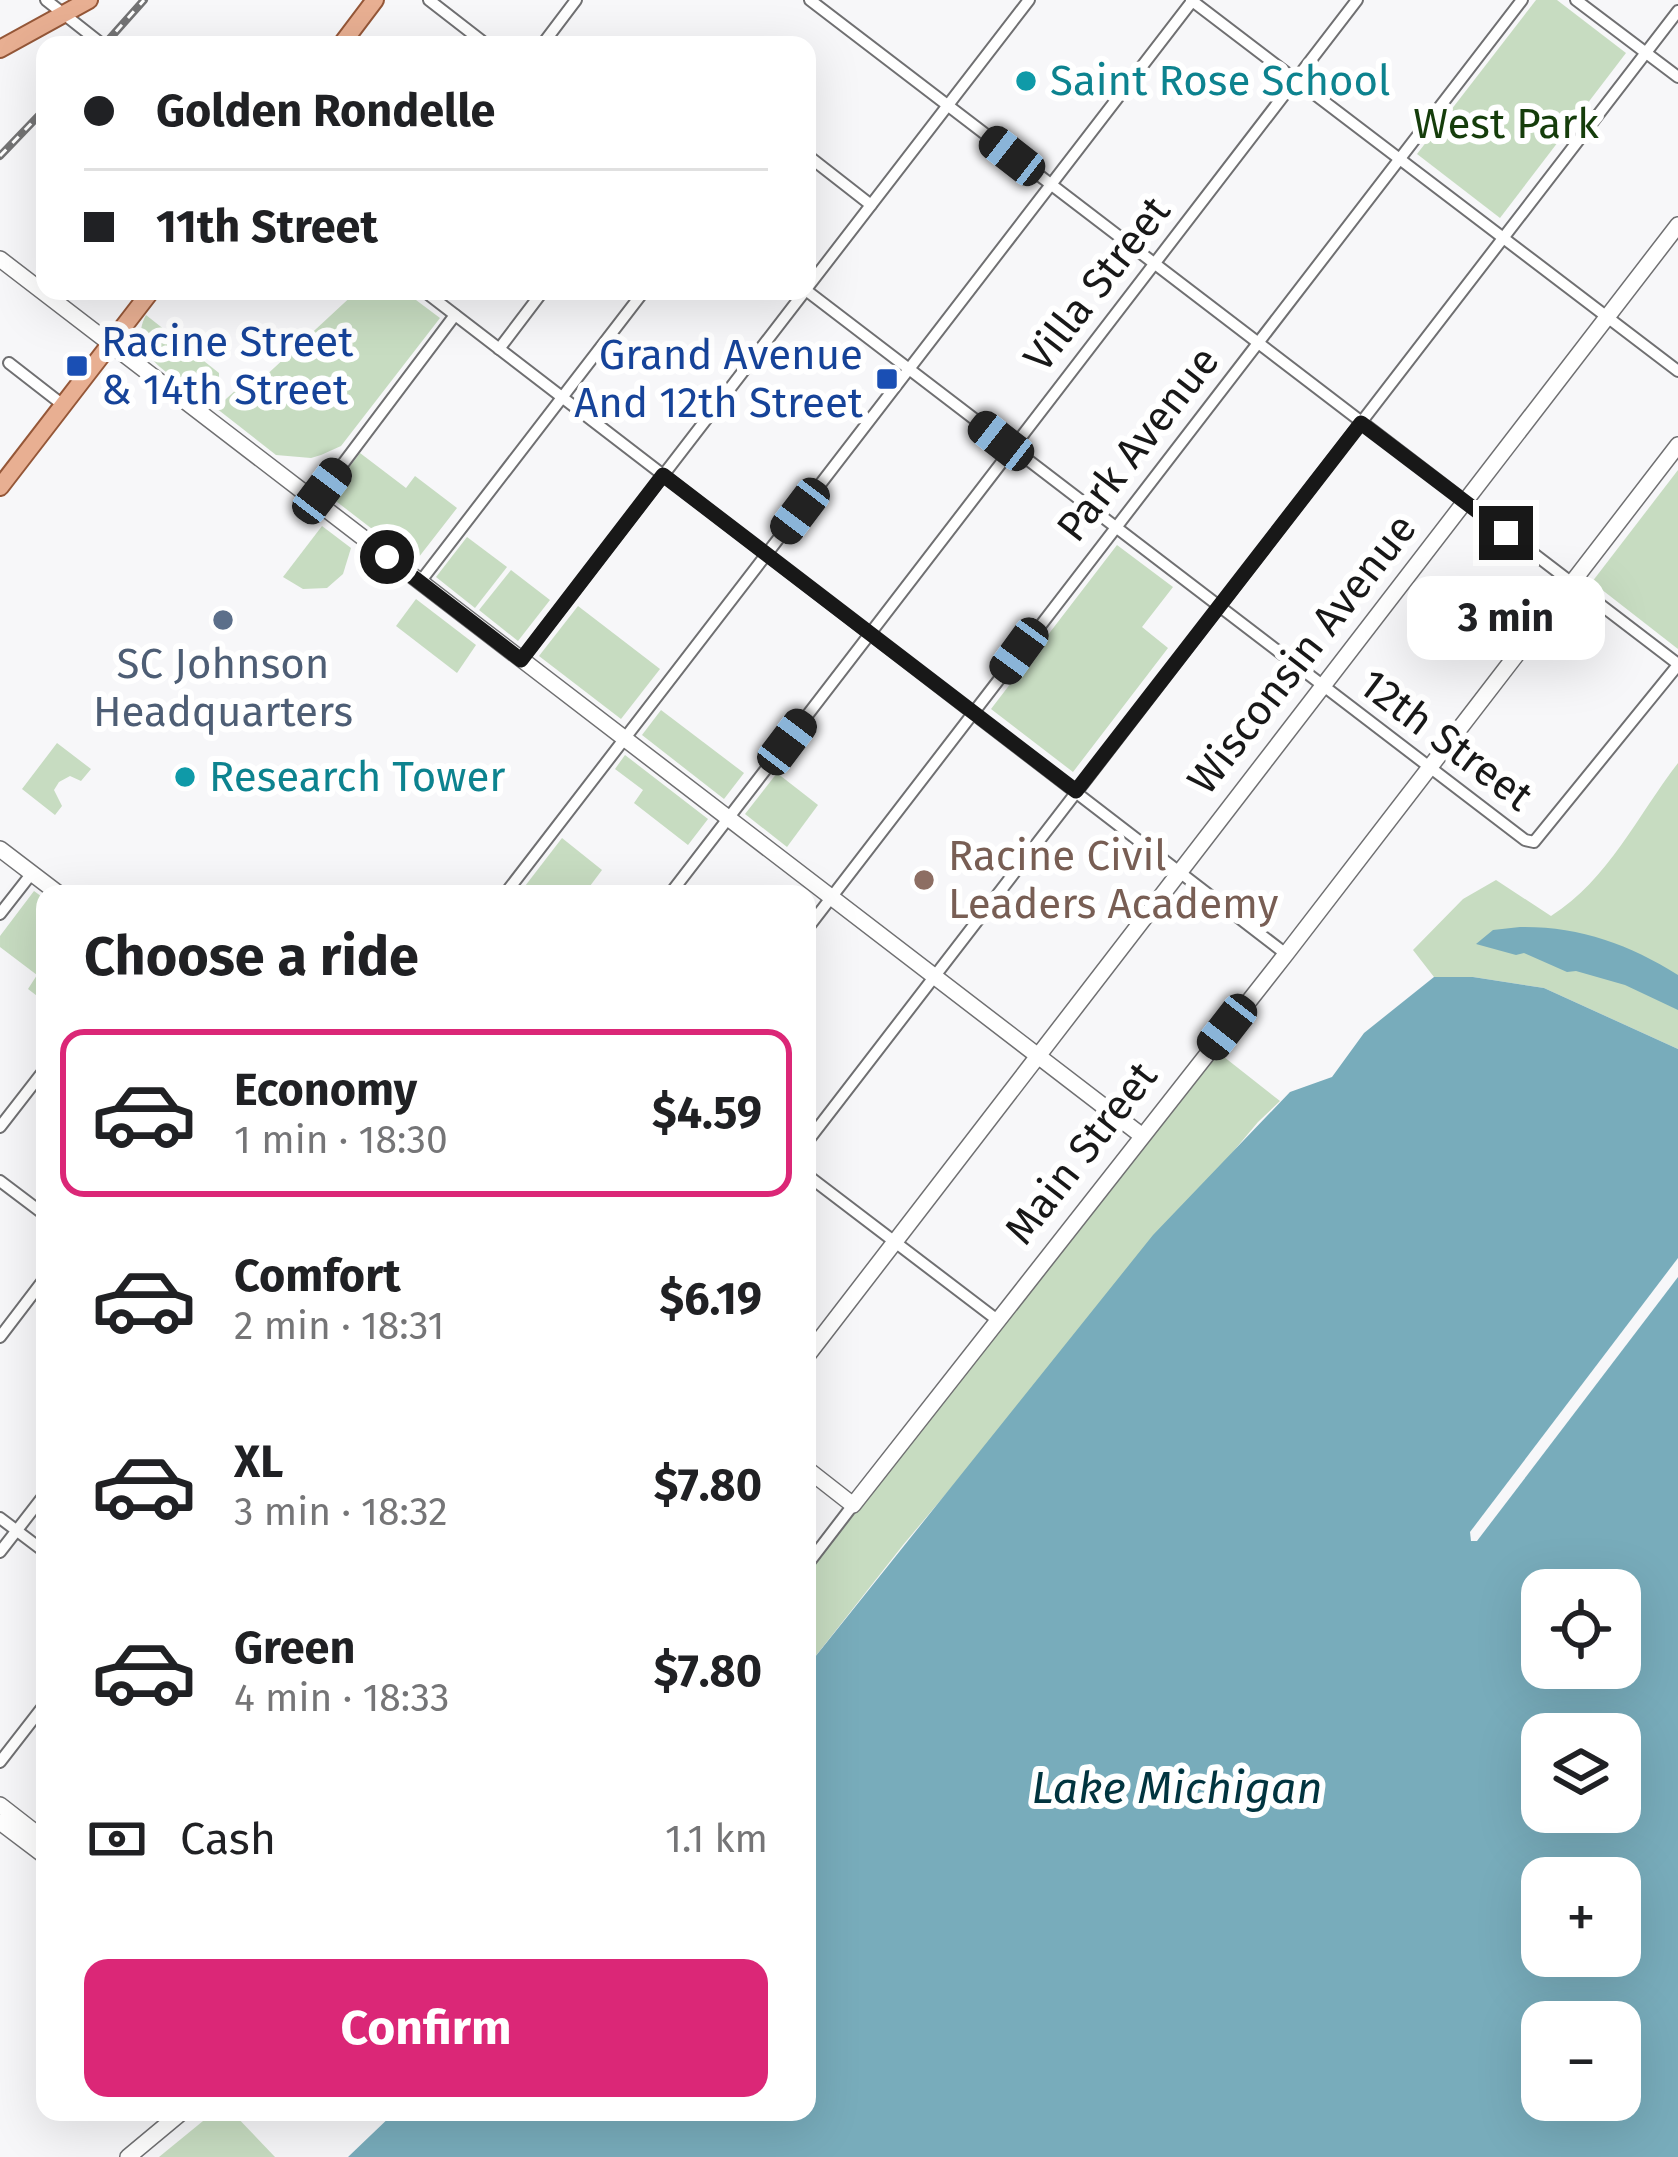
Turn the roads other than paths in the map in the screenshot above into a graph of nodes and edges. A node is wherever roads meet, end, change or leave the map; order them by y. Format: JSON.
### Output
{"nodes":[{"id":1,"x":46,"y":0,"type":"edge"},
{"id":2,"x":89,"y":0,"type":"edge"},
{"id":3,"x":375,"y":0,"type":"edge"},
{"id":4,"x":429,"y":0,"type":"edge"},
{"id":5,"x":576,"y":0,"type":"edge"},
{"id":6,"x":810,"y":0,"type":"edge"},
{"id":7,"x":1029,"y":0,"type":"edge"},
{"id":8,"x":1192,"y":0,"type":"edge"},
{"id":9,"x":1358,"y":0,"type":"edge"},
{"id":10,"x":1522,"y":0,"type":"edge"},
{"id":11,"x":1576,"y":0,"type":"edge"},
{"id":12,"x":1678,"y":11,"type":"edge"},
{"id":13,"x":64,"y":14,"type":"junction"},
{"id":14,"x":92,"y":36,"type":"edge"},
{"id":15,"x":347,"y":36,"type":"edge"},
{"id":16,"x":475,"y":36,"type":"edge"},
{"id":17,"x":549,"y":36,"type":"edge"},
{"id":18,"x":0,"y":49,"type":"edge"},
{"id":19,"x":1646,"y":53,"type":"junction"},
{"id":20,"x":1678,"y":77,"type":"edge"},
{"id":21,"x":1296,"y":80,"type":"junction"},
{"id":22,"x":947,"y":106,"type":"junction"},
{"id":23,"x":1399,"y":160,"type":"junction"},
{"id":24,"x":816,"y":162,"type":"edge"},
{"id":25,"x":1050,"y":186,"type":"junction"},
{"id":26,"x":871,"y":205,"type":"junction"},
{"id":27,"x":1678,"y":225,"type":"edge"},
{"id":28,"x":1502,"y":240,"type":"junction"},
{"id":29,"x":1154,"y":265,"type":"junction"},
{"id":30,"x":3,"y":269,"type":"edge"},
{"id":31,"x":816,"y":277,"type":"edge"},
{"id":32,"x":36,"y":292,"type":"edge"},
{"id":33,"x":816,"y":298,"type":"edge"},
{"id":34,"x":47,"y":300,"type":"edge"},
{"id":35,"x":145,"y":300,"type":"edge"},
{"id":36,"x":436,"y":300,"type":"edge"},
{"id":37,"x":536,"y":300,"type":"edge"},
{"id":38,"x":637,"y":300,"type":"edge"},
{"id":39,"x":798,"y":300,"type":"edge"},
{"id":40,"x":455,"y":315,"type":"junction"},
{"id":41,"x":1606,"y":317,"type":"junction"},
{"id":42,"x":110,"y":344,"type":"junction"},
{"id":43,"x":1256,"y":345,"type":"junction"},
{"id":44,"x":499,"y":349,"type":"junction"},
{"id":45,"x":9,"y":363,"type":"dead end"},
{"id":46,"x":909,"y":370,"type":"junction"},
{"id":47,"x":1678,"y":371,"type":"edge"},
{"id":48,"x":561,"y":397,"type":"junction"},
{"id":49,"x":64,"y":405,"type":"junction"},
{"id":50,"x":1361,"y":423,"type":"junction"},
{"id":51,"x":1678,"y":445,"type":"edge"},
{"id":52,"x":1012,"y":449,"type":"junction"},
{"id":53,"x":663,"y":475,"type":"junction"},
{"id":54,"x":0,"y":487,"type":"edge"},
{"id":55,"x":315,"y":501,"type":"junction"},
{"id":56,"x":1464,"y":501,"type":"junction"},
{"id":57,"x":1115,"y":529,"type":"junction"},
{"id":58,"x":766,"y":555,"type":"junction"},
{"id":59,"x":420,"y":582,"type":"junction"},
{"id":60,"x":1572,"y":583,"type":"junction"},
{"id":61,"x":1218,"y":608,"type":"junction"},
{"id":62,"x":870,"y":634,"type":"junction"},
{"id":63,"x":521,"y":660,"type":"junction"},
{"id":64,"x":1678,"y":664,"type":"edge"},
{"id":65,"x":1322,"y":687,"type":"junction"},
{"id":66,"x":973,"y":713,"type":"junction"},
{"id":67,"x":624,"y":740,"type":"junction"},
{"id":68,"x":1430,"y":768,"type":"junction"},
{"id":69,"x":1076,"y":791,"type":"junction"},
{"id":70,"x":727,"y":819,"type":"junction"},
{"id":71,"x":0,"y":849,"type":"edge"},
{"id":72,"x":1179,"y":872,"type":"junction"},
{"id":73,"x":32,"y":873,"type":"junction"},
{"id":74,"x":47,"y":885,"type":"edge"},
{"id":75,"x":512,"y":885,"type":"edge"},
{"id":76,"x":677,"y":885,"type":"edge"},
{"id":77,"x":813,"y":885,"type":"edge"},
{"id":78,"x":816,"y":887,"type":"edge"},
{"id":79,"x":830,"y":898,"type":"junction"},
{"id":80,"x":0,"y":914,"type":"edge"},
{"id":81,"x":816,"y":917,"type":"edge"},
{"id":82,"x":1286,"y":954,"type":"junction"},
{"id":83,"x":934,"y":978,"type":"junction"},
{"id":84,"x":1037,"y":1057,"type":"junction"},
{"id":85,"x":36,"y":1081,"type":"edge"},
{"id":86,"x":0,"y":1127,"type":"edge"},
{"id":87,"x":816,"y":1130,"type":"edge"},
{"id":88,"x":1141,"y":1135,"type":"junction"},
{"id":89,"x":0,"y":1181,"type":"edge"},
{"id":90,"x":816,"y":1182,"type":"edge"},
{"id":91,"x":36,"y":1209,"type":"edge"},
{"id":92,"x":895,"y":1242,"type":"junction"},
{"id":93,"x":36,"y":1290,"type":"edge"},
{"id":94,"x":996,"y":1319,"type":"junction"},
{"id":95,"x":0,"y":1337,"type":"edge"},
{"id":96,"x":816,"y":1344,"type":"edge"},
{"id":97,"x":816,"y":1476,"type":"edge"},
{"id":98,"x":36,"y":1505,"type":"edge"},
{"id":99,"x":853,"y":1505,"type":"junction"},
{"id":100,"x":0,"y":1518,"type":"edge"},
{"id":101,"x":16,"y":1531,"type":"junction"},
{"id":102,"x":36,"y":1545,"type":"edge"},
{"id":103,"x":0,"y":1552,"type":"edge"},
{"id":104,"x":816,"y":1553,"type":"edge"},
{"id":105,"x":36,"y":1716,"type":"edge"},
{"id":106,"x":0,"y":1762,"type":"edge"},
{"id":107,"x":0,"y":1804,"type":"edge"},
{"id":108,"x":0,"y":1822,"type":"edge"},
{"id":109,"x":36,"y":1833,"type":"edge"},
{"id":110,"x":36,"y":1849,"type":"edge"},
{"id":111,"x":171,"y":2121,"type":"edge"},
{"id":112,"x":128,"y":2157,"type":"edge"}],
"edges":[{"from":1,"to":13,"type":"street"},
{"from":2,"to":13,"type":"main road"},
{"from":3,"to":15,"type":"main road"},
{"from":4,"to":16,"type":"street"},
{"from":5,"to":17,"type":"street"},
{"from":6,"to":22,"type":"street"},
{"from":7,"to":22,"type":"street"},
{"from":8,"to":21,"type":"street"},
{"from":8,"to":25,"type":"street"},
{"from":9,"to":21,"type":"street","name":"Villa Street"},
{"from":10,"to":23,"type":"street","name":"Park Avenue"},
{"from":11,"to":19,"type":"street"},
{"from":12,"to":19,"type":"street"},
{"from":13,"to":14,"type":"street"},
{"from":13,"to":18,"type":"main road"},
{"from":19,"to":20,"type":"street"},
{"from":19,"to":28,"type":"street"},
{"from":21,"to":23,"type":"street"},
{"from":21,"to":29,"type":"street","name":"Villa Street"},
{"from":22,"to":25,"type":"street"},
{"from":22,"to":26,"type":"street"},
{"from":23,"to":28,"type":"street"},
{"from":23,"to":43,"type":"street","name":"Park Avenue"},
{"from":24,"to":26,"type":"street"},
{"from":25,"to":29,"type":"street"},
{"from":25,"to":46,"type":"street"},
{"from":26,"to":31,"type":"street"},
{"from":27,"to":41,"type":"main road","name":"Wisconsin Avenue"},
{"from":28,"to":41,"type":"street"},
{"from":28,"to":50,"type":"street"},
{"from":29,"to":43,"type":"street"},
{"from":29,"to":52,"type":"street","name":"Villa Street"},
{"from":30,"to":32,"type":"main road"},
{"from":33,"to":46,"type":"street","name":"12th Street"},
{"from":34,"to":42,"type":"main road"},
{"from":35,"to":42,"type":"main road"},
{"from":36,"to":40,"type":"street"},
{"from":37,"to":44,"type":"street"},
{"from":38,"to":48,"type":"street"},
{"from":39,"to":53,"type":"street"},
{"from":40,"to":44,"type":"street"},
{"from":40,"to":55,"type":"street"},
{"from":41,"to":47,"type":"street"},
{"from":41,"to":56,"type":"main road","name":"Wisconsin Avenue"},
{"from":42,"to":49,"type":"main road"},
{"from":42,"to":55,"type":"main road"},
{"from":43,"to":50,"type":"street"},
{"from":43,"to":57,"type":"street","name":"Park Avenue"},
{"from":44,"to":48,"type":"street"},
{"from":45,"to":49,"type":"street"},
{"from":46,"to":52,"type":"street","name":"12th Street"},
{"from":46,"to":58,"type":"street"},
{"from":48,"to":53,"type":"street"},
{"from":48,"to":59,"type":"street"},
{"from":49,"to":54,"type":"main road"},
{"from":50,"to":56,"type":"street"},
{"from":50,"to":61,"type":"street"},
{"from":51,"to":60,"type":"main road","name":"Main Street"},
{"from":52,"to":57,"type":"street","name":"12th Street"},
{"from":52,"to":62,"type":"street","name":"Villa Street"},
{"from":53,"to":58,"type":"street"},
{"from":53,"to":63,"type":"street"},
{"from":55,"to":59,"type":"main road"},
{"from":56,"to":60,"type":"street"},
{"from":56,"to":65,"type":"main road","name":"Wisconsin Avenue"},
{"from":57,"to":61,"type":"street","name":"12th Street"},
{"from":57,"to":66,"type":"street","name":"Park Avenue"},
{"from":58,"to":62,"type":"street"},
{"from":58,"to":67,"type":"street"},
{"from":59,"to":63,"type":"main road"},
{"from":60,"to":64,"type":"street"},
{"from":60,"to":68,"type":"main road","name":"Main Street"},
{"from":61,"to":65,"type":"street","name":"12th Street"},
{"from":61,"to":69,"type":"street"},
{"from":62,"to":66,"type":"street"},
{"from":62,"to":70,"type":"street","name":"Villa Street"},
{"from":63,"to":67,"type":"main road"},
{"from":64,"to":68,"type":"street","name":"12th Street"},
{"from":65,"to":68,"type":"street","name":"12th Street"},
{"from":65,"to":72,"type":"main road","name":"Wisconsin Avenue"},
{"from":66,"to":69,"type":"street"},
{"from":66,"to":79,"type":"street","name":"Park Avenue"},
{"from":67,"to":70,"type":"main road"},
{"from":67,"to":75,"type":"street"},
{"from":68,"to":82,"type":"main road","name":"Main Street"},
{"from":69,"to":72,"type":"street"},
{"from":69,"to":83,"type":"street"},
{"from":70,"to":76,"type":"street","name":"Villa Street"},
{"from":70,"to":77,"type":"main road"},
{"from":71,"to":73,"type":"main road"},
{"from":72,"to":82,"type":"street"},
{"from":72,"to":84,"type":"main road","name":"Wisconsin Avenue"},
{"from":73,"to":74,"type":"main road"},
{"from":73,"to":80,"type":"street"},
{"from":78,"to":79,"type":"main road"},
{"from":79,"to":81,"type":"street","name":"Park Avenue"},
{"from":79,"to":83,"type":"main road"},
{"from":82,"to":88,"type":"main road","name":"Main Street"},
{"from":83,"to":84,"type":"main road"},
{"from":83,"to":87,"type":"street"},
{"from":84,"to":88,"type":"main road"},
{"from":84,"to":92,"type":"main road","name":"Wisconsin Avenue"},
{"from":85,"to":86,"type":"street"},
{"from":88,"to":94,"type":"main road","name":"Main Street"},
{"from":89,"to":91,"type":"street"},
{"from":90,"to":92,"type":"street"},
{"from":92,"to":94,"type":"street"},
{"from":92,"to":96,"type":"main road","name":"Wisconsin Avenue"},
{"from":93,"to":95,"type":"street"},
{"from":94,"to":99,"type":"main road","name":"Main Street"},
{"from":97,"to":99,"type":"main road"},
{"from":98,"to":101,"type":"street"},
{"from":99,"to":104,"type":"street","name":"Main Street"},
{"from":100,"to":101,"type":"street"},
{"from":101,"to":102,"type":"street"},
{"from":101,"to":103,"type":"street"},
{"from":105,"to":106,"type":"street"},
{"from":107,"to":109,"type":"main road"},
{"from":108,"to":110,"type":"main road"},
{"from":111,"to":112,"type":"main road"}]}
